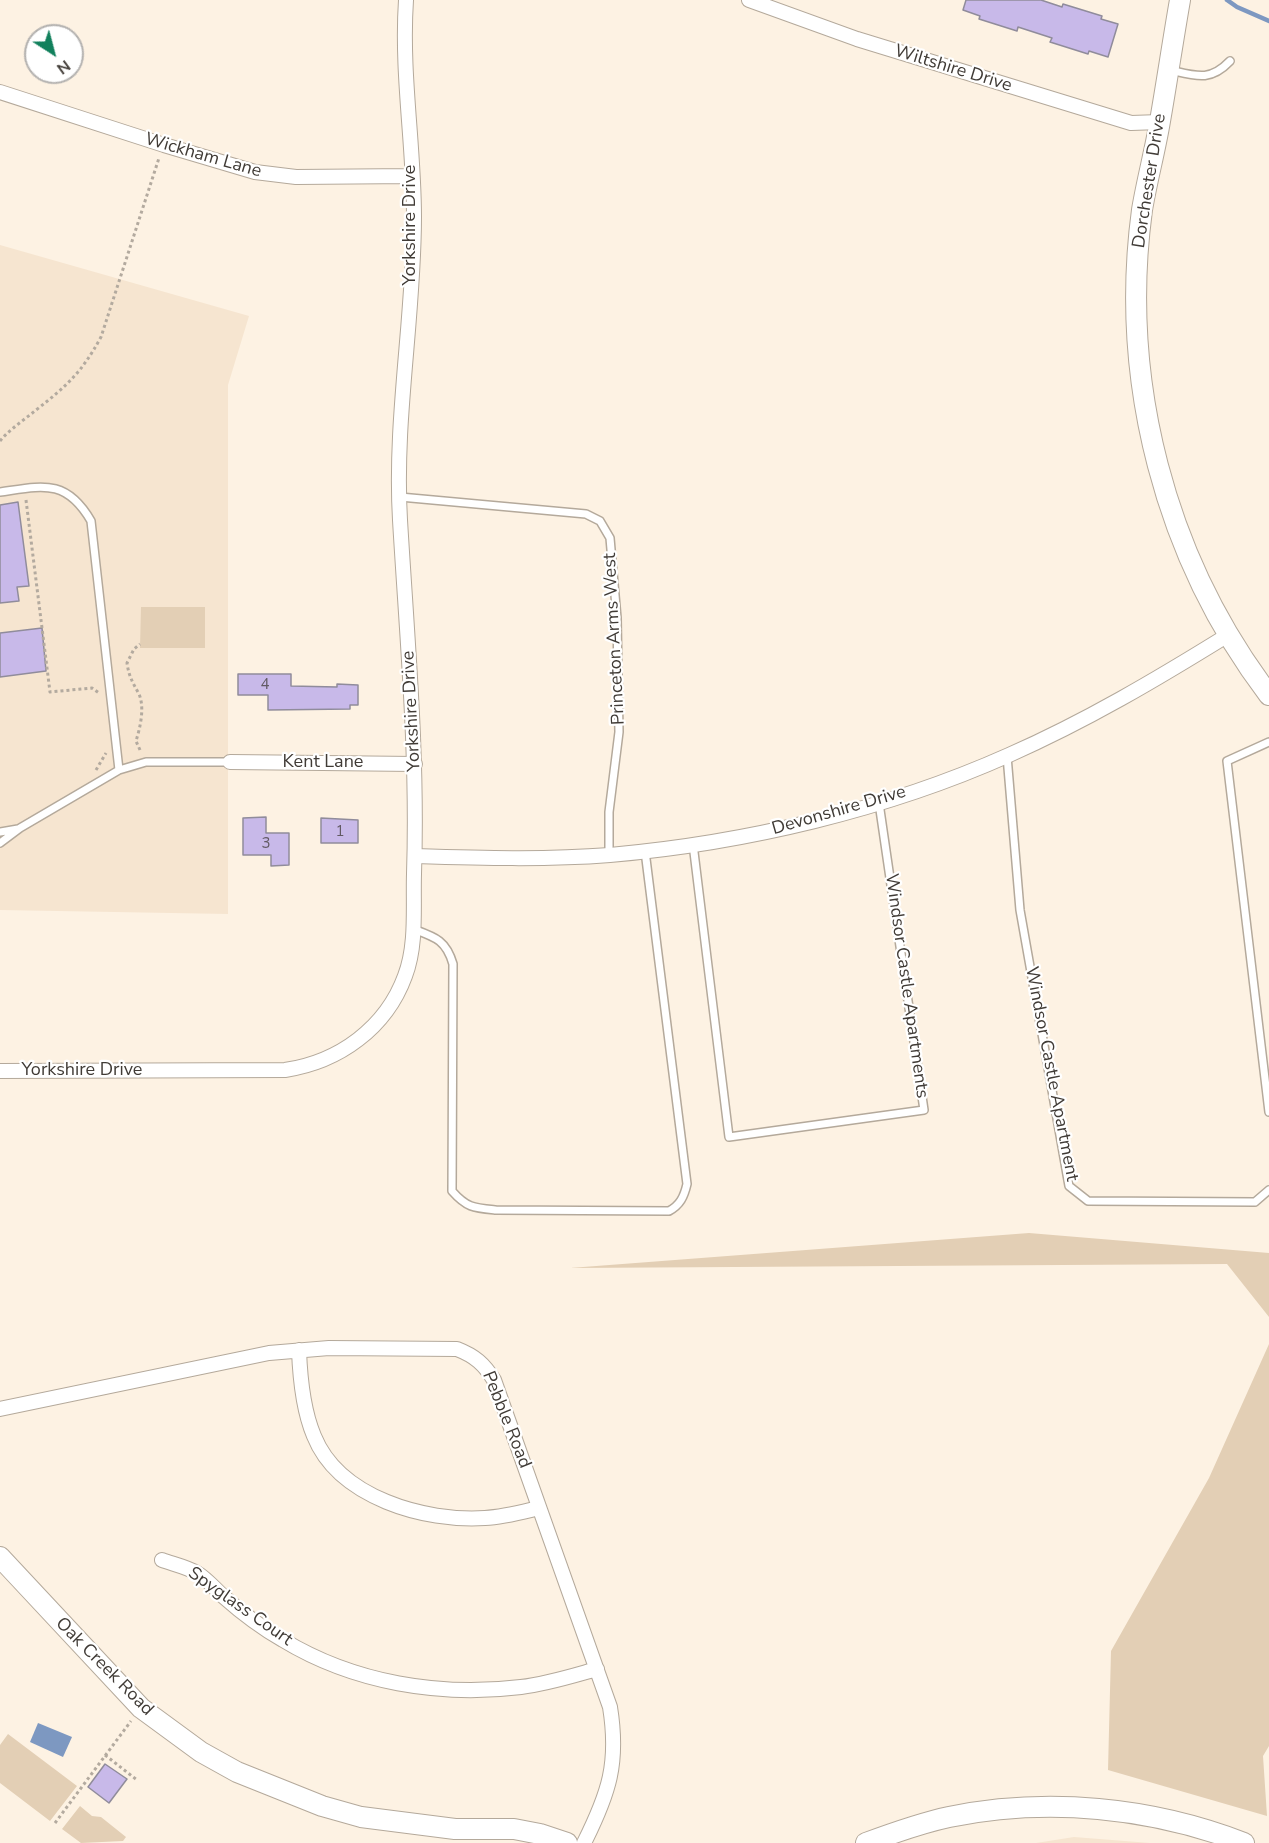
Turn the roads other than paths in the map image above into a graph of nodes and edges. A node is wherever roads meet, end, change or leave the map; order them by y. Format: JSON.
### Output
{"nodes":[{"id":1,"x":406,"y":0,"type":"edge"},
{"id":2,"x":749,"y":0,"type":"edge"},
{"id":3,"x":1180,"y":0,"type":"edge"},
{"id":4,"x":1230,"y":61,"type":"dead end"},
{"id":5,"x":1168,"y":70,"type":"junction"},
{"id":6,"x":0,"y":92,"type":"edge"},
{"id":7,"x":1160,"y":122,"type":"junction"},
{"id":8,"x":412,"y":176,"type":"junction"},
{"id":9,"x":0,"y":492,"type":"edge"},
{"id":10,"x":400,"y":497,"type":"junction"},
{"id":11,"x":1228,"y":635,"type":"junction"},
{"id":12,"x":1269,"y":695,"type":"edge"},
{"id":13,"x":1269,"y":742,"type":"edge"},
{"id":14,"x":1007,"y":756,"type":"junction"},
{"id":15,"x":230,"y":762,"type":"joint"},
{"id":16,"x":415,"y":764,"type":"junction"},
{"id":17,"x":119,"y":770,"type":"junction"},
{"id":18,"x":879,"y":803,"type":"junction"},
{"id":19,"x":20,"y":828,"type":"junction"},
{"id":20,"x":0,"y":832,"type":"edge"},
{"id":21,"x":0,"y":843,"type":"edge"},
{"id":22,"x":693,"y":844,"type":"junction"},
{"id":23,"x":645,"y":851,"type":"junction"},
{"id":24,"x":609,"y":855,"type":"junction"},
{"id":25,"x":415,"y":856,"type":"junction"},
{"id":26,"x":413,"y":929,"type":"junction"},
{"id":27,"x":0,"y":1071,"type":"edge"},
{"id":28,"x":1269,"y":1112,"type":"edge"},
{"id":29,"x":1269,"y":1190,"type":"edge"},
{"id":30,"x":299,"y":1350,"type":"junction"},
{"id":31,"x":0,"y":1409,"type":"edge"},
{"id":32,"x":539,"y":1508,"type":"junction"},
{"id":33,"x":0,"y":1557,"type":"edge"},
{"id":34,"x":162,"y":1560,"type":"dead end"},
{"id":35,"x":597,"y":1670,"type":"junction"},
{"id":36,"x":454,"y":1836,"type":"edge"},
{"id":37,"x":567,"y":1843,"type":"edge"},
{"id":38,"x":584,"y":1843,"type":"edge"},
{"id":39,"x":866,"y":1843,"type":"edge"},
{"id":40,"x":1244,"y":1843,"type":"edge"}],
"edges":[{"from":1,"to":8,"type":"street","name":"Yorkshire Drive"},
{"from":2,"to":7,"type":"street","name":"Wiltshire Drive"},
{"from":3,"to":5,"type":"street","name":"Dorchester Drive"},
{"from":4,"to":5,"type":"lane"},
{"from":5,"to":7,"type":"street","name":"Dorchester Drive"},
{"from":6,"to":8,"type":"street","name":"Wickham Lane"},
{"from":7,"to":11,"type":"street","name":"Dorchester Drive"},
{"from":8,"to":10,"type":"street","name":"Yorkshire Drive"},
{"from":9,"to":17,"type":"lane"},
{"from":10,"to":16,"type":"street","name":"Yorkshire Drive"},
{"from":10,"to":24,"type":"lane","name":"Princeton Arms West"},
{"from":11,"to":12,"type":"street","name":"Dorchester Drive"},
{"from":11,"to":14,"type":"street","name":"Devonshire Drive"},
{"from":13,"to":28,"type":"lane"},
{"from":14,"to":18,"type":"street","name":"Devonshire Drive"},
{"from":14,"to":29,"type":"lane","name":"Windsor Castle Apartment"},
{"from":15,"to":16,"type":"street","name":"Kent Lane"},
{"from":15,"to":17,"type":"lane"},
{"from":16,"to":25,"type":"street","name":"Yorkshire Drive"},
{"from":17,"to":19,"type":"lane"},
{"from":18,"to":22,"type":"street","name":"Devonshire Drive"},
{"from":18,"to":22,"type":"lane","name":"Windsor Castle Apartments"},
{"from":19,"to":20,"type":"lane"},
{"from":19,"to":21,"type":"lane"},
{"from":22,"to":23,"type":"street","name":"Devonshire Drive"},
{"from":23,"to":24,"type":"street","name":"Devonshire Drive"},
{"from":23,"to":26,"type":"lane"},
{"from":24,"to":25,"type":"street","name":"Devonshire Drive"},
{"from":25,"to":26,"type":"street","name":"Yorkshire Drive"},
{"from":26,"to":27,"type":"street","name":"Yorkshire Drive"},
{"from":30,"to":31,"type":"street","name":"Pebble Road"},
{"from":30,"to":32,"type":"street","name":"Pebble Road"},
{"from":30,"to":32,"type":"street"},
{"from":32,"to":35,"type":"street","name":"Pebble Road"},
{"from":33,"to":36,"type":"street","name":"Oak Creek Road"},
{"from":34,"to":35,"type":"street","name":"Spyglass Court"},
{"from":35,"to":38,"type":"street","name":"Pebble Road"},
{"from":36,"to":37,"type":"street","name":"Oak Creek Road"},
{"from":39,"to":40,"type":"street"}]}
